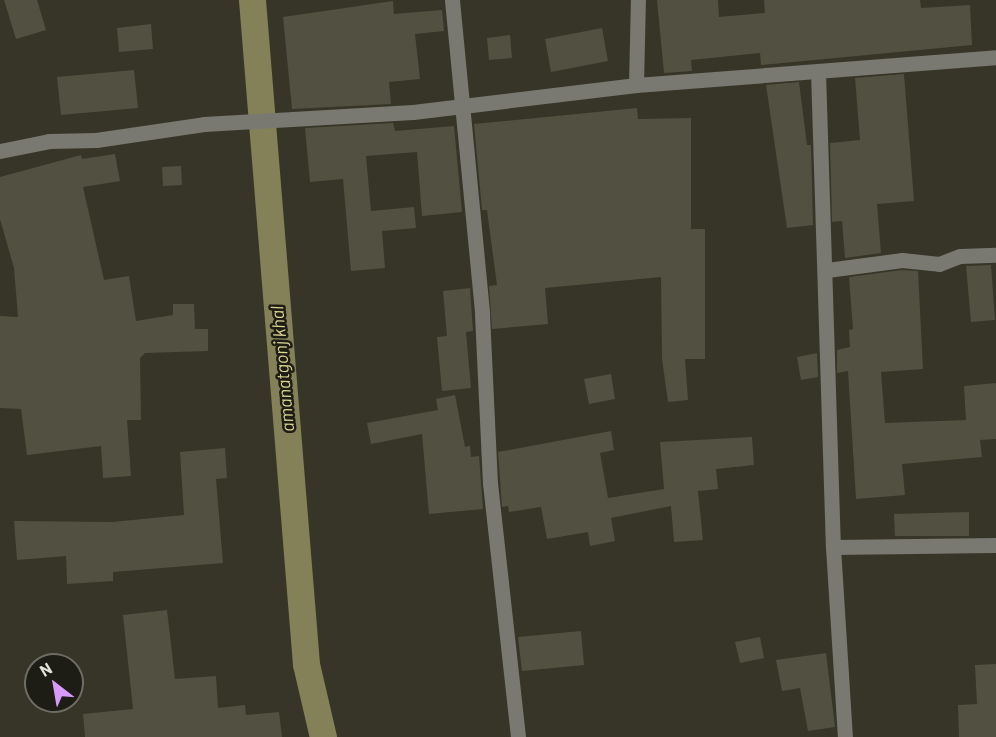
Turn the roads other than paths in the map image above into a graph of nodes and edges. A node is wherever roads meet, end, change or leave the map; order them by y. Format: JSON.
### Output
{"nodes":[{"id":1,"x":452,"y":0,"type":"edge"},
{"id":2,"x":638,"y":0,"type":"edge"},
{"id":3,"x":996,"y":57,"type":"edge"},
{"id":4,"x":818,"y":72,"type":"junction"},
{"id":5,"x":636,"y":85,"type":"junction"},
{"id":6,"x":464,"y":108,"type":"junction"},
{"id":7,"x":0,"y":151,"type":"edge"},
{"id":8,"x":996,"y":255,"type":"edge"},
{"id":9,"x":827,"y":270,"type":"junction"},
{"id":10,"x":996,"y":545,"type":"edge"},
{"id":11,"x":833,"y":548,"type":"junction"},
{"id":12,"x":519,"y":737,"type":"edge"},
{"id":13,"x":845,"y":737,"type":"edge"}],
"edges":[{"from":1,"to":6,"type":"street"},
{"from":2,"to":5,"type":"street"},
{"from":3,"to":4,"type":"street"},
{"from":4,"to":5,"type":"street"},
{"from":4,"to":9,"type":"street"},
{"from":5,"to":6,"type":"street"},
{"from":6,"to":7,"type":"street"},
{"from":6,"to":12,"type":"street"},
{"from":8,"to":9,"type":"street"},
{"from":9,"to":11,"type":"street"},
{"from":10,"to":11,"type":"street"},
{"from":11,"to":13,"type":"street"}]}
